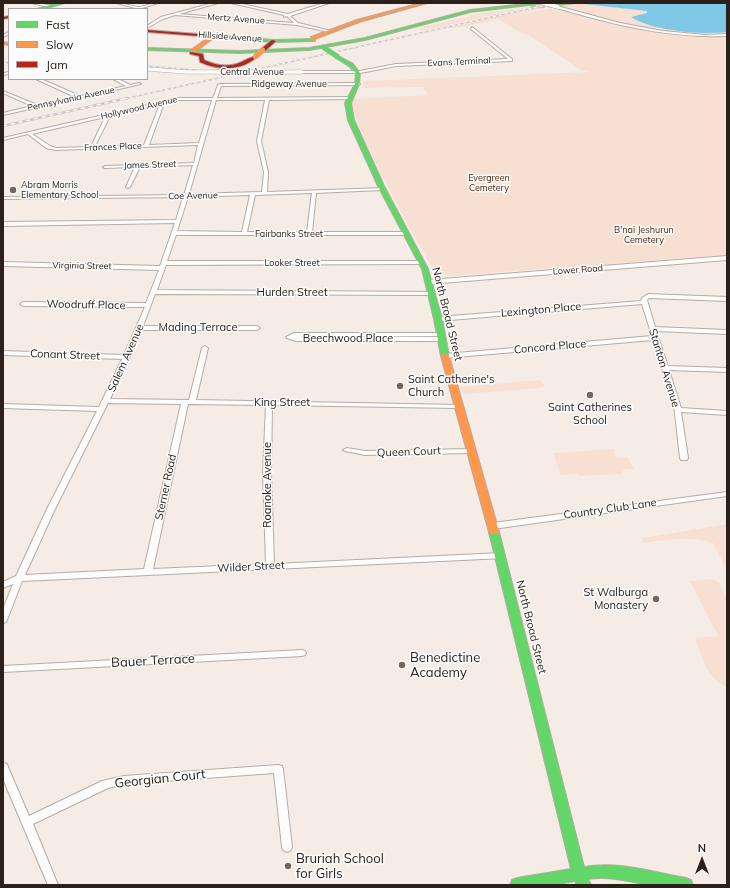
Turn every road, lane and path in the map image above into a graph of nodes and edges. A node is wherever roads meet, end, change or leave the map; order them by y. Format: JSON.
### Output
{"nodes":[{"id":1,"x":34,"y":3,"type":"edge"},
{"id":2,"x":63,"y":3,"type":"edge"},
{"id":3,"x":119,"y":3,"type":"edge"},
{"id":4,"x":156,"y":3,"type":"edge"},
{"id":5,"x":216,"y":3,"type":"edge"},
{"id":6,"x":233,"y":3,"type":"edge"},
{"id":7,"x":327,"y":3,"type":"edge"},
{"id":8,"x":425,"y":3,"type":"edge"},
{"id":9,"x":574,"y":3,"type":"edge"},
{"id":10,"x":536,"y":4,"type":"edge"},
{"id":11,"x":49,"y":6,"type":"junction"},
{"id":12,"x":558,"y":6,"type":"junction"},
{"id":13,"x":42,"y":8,"type":"edge"},
{"id":14,"x":139,"y":8,"type":"joint"},
{"id":15,"x":176,"y":15,"type":"junction"},
{"id":16,"x":287,"y":15,"type":"junction"},
{"id":17,"x":277,"y":22,"type":"junction"},
{"id":18,"x":297,"y":24,"type":"junction"},
{"id":19,"x":148,"y":25,"type":"edge"},
{"id":20,"x":472,"y":28,"type":"dead end"},
{"id":21,"x":148,"y":31,"type":"edge"},
{"id":22,"x":326,"y":32,"type":"junction"},
{"id":23,"x":727,"y":35,"type":"edge"},
{"id":24,"x":214,"y":36,"type":"junction"},
{"id":25,"x":313,"y":40,"type":"junction"},
{"id":26,"x":274,"y":41,"type":"junction"},
{"id":27,"x":285,"y":41,"type":"junction"},
{"id":28,"x":148,"y":50,"type":"edge"},
{"id":29,"x":190,"y":51,"type":"junction"},
{"id":30,"x":251,"y":55,"type":"junction"},
{"id":31,"x":148,"y":69,"type":"edge"},
{"id":32,"x":338,"y":72,"type":"junction"},
{"id":33,"x":254,"y":79,"type":"dead end"},
{"id":34,"x":355,"y":79,"type":"junction"},
{"id":35,"x":40,"y":80,"type":"edge"},
{"id":36,"x":117,"y":80,"type":"edge"},
{"id":37,"x":139,"y":84,"type":"dead end"},
{"id":38,"x":220,"y":84,"type":"joint"},
{"id":39,"x":252,"y":84,"type":"junction"},
{"id":40,"x":129,"y":86,"type":"junction"},
{"id":41,"x":3,"y":92,"type":"edge"},
{"id":42,"x":79,"y":97,"type":"junction"},
{"id":43,"x":349,"y":98,"type":"junction"},
{"id":44,"x":214,"y":99,"type":"junction"},
{"id":45,"x":267,"y":99,"type":"junction"},
{"id":46,"x":163,"y":102,"type":"junction"},
{"id":47,"x":36,"y":106,"type":"junction"},
{"id":48,"x":3,"y":114,"type":"edge"},
{"id":49,"x":108,"y":115,"type":"junction"},
{"id":50,"x":29,"y":134,"type":"junction"},
{"id":51,"x":3,"y":139,"type":"edge"},
{"id":52,"x":201,"y":144,"type":"junction"},
{"id":53,"x":146,"y":146,"type":"junction"},
{"id":54,"x":92,"y":148,"type":"junction"},
{"id":55,"x":195,"y":164,"type":"junction"},
{"id":56,"x":138,"y":166,"type":"junction"},
{"id":57,"x":105,"y":167,"type":"dead end"},
{"id":58,"x":128,"y":186,"type":"dead end"},
{"id":59,"x":382,"y":189,"type":"junction"},
{"id":60,"x":314,"y":192,"type":"junction"},
{"id":61,"x":253,"y":194,"type":"junction"},
{"id":62,"x":264,"y":194,"type":"junction"},
{"id":63,"x":185,"y":196,"type":"junction"},
{"id":64,"x":3,"y":198,"type":"edge"},
{"id":65,"x":177,"y":221,"type":"junction"},
{"id":66,"x":3,"y":224,"type":"edge"},
{"id":67,"x":173,"y":233,"type":"junction"},
{"id":68,"x":244,"y":234,"type":"junction"},
{"id":69,"x":309,"y":234,"type":"junction"},
{"id":70,"x":406,"y":234,"type":"junction"},
{"id":71,"x":727,"y":258,"type":"edge"},
{"id":72,"x":422,"y":263,"type":"junction"},
{"id":73,"x":3,"y":264,"type":"edge"},
{"id":74,"x":162,"y":265,"type":"junction"},
{"id":75,"x":429,"y":282,"type":"junction"},
{"id":76,"x":153,"y":292,"type":"junction"},
{"id":77,"x":432,"y":294,"type":"junction"},
{"id":78,"x":727,"y":299,"type":"edge"},
{"id":79,"x":644,"y":302,"type":"junction"},
{"id":80,"x":23,"y":304,"type":"dead end"},
{"id":81,"x":148,"y":305,"type":"junction"},
{"id":82,"x":438,"y":319,"type":"junction"},
{"id":83,"x":139,"y":328,"type":"junction"},
{"id":84,"x":257,"y":328,"type":"dead end"},
{"id":85,"x":652,"y":329,"type":"junction"},
{"id":86,"x":727,"y":332,"type":"edge"},
{"id":87,"x":337,"y":337,"type":"junction"},
{"id":88,"x":441,"y":337,"type":"junction"},
{"id":89,"x":655,"y":338,"type":"junction"},
{"id":90,"x":205,"y":348,"type":"dead end"},
{"id":91,"x":3,"y":353,"type":"edge"},
{"id":92,"x":445,"y":356,"type":"junction"},
{"id":93,"x":126,"y":357,"type":"junction"},
{"id":94,"x":666,"y":368,"type":"junction"},
{"id":95,"x":727,"y":370,"type":"edge"},
{"id":96,"x":106,"y":401,"type":"junction"},
{"id":97,"x":188,"y":403,"type":"junction"},
{"id":98,"x":269,"y":404,"type":"junction"},
{"id":99,"x":3,"y":406,"type":"edge"},
{"id":100,"x":458,"y":406,"type":"junction"},
{"id":101,"x":101,"y":409,"type":"junction"},
{"id":102,"x":677,"y":410,"type":"junction"},
{"id":103,"x":727,"y":413,"type":"edge"},
{"id":104,"x":346,"y":450,"type":"dead end"},
{"id":105,"x":472,"y":450,"type":"junction"},
{"id":106,"x":684,"y":458,"type":"dead end"},
{"id":107,"x":727,"y":494,"type":"edge"},
{"id":108,"x":493,"y":526,"type":"junction"},
{"id":109,"x":501,"y":556,"type":"junction"},
{"id":110,"x":270,"y":566,"type":"junction"},
{"id":111,"x":148,"y":572,"type":"junction"},
{"id":112,"x":19,"y":578,"type":"junction"},
{"id":113,"x":3,"y":585,"type":"edge"},
{"id":114,"x":3,"y":620,"type":"edge"},
{"id":115,"x":302,"y":653,"type":"dead end"},
{"id":116,"x":3,"y":669,"type":"edge"},
{"id":117,"x":3,"y":767,"type":"edge"},
{"id":118,"x":26,"y":822,"type":"junction"},
{"id":119,"x":287,"y":847,"type":"dead end"},
{"id":120,"x":580,"y":874,"type":"junction"},
{"id":121,"x":53,"y":885,"type":"edge"},
{"id":122,"x":517,"y":885,"type":"edge"},
{"id":123,"x":584,"y":885,"type":"edge"},
{"id":124,"x":686,"y":885,"type":"edge"}],
"edges":[{"from":1,"to":11,"type":"street"},
{"from":2,"to":11,"type":"main road"},
{"from":3,"to":14,"type":"street"},
{"from":4,"to":14,"type":"street"},
{"from":5,"to":15,"type":"street"},
{"from":6,"to":16,"type":"street"},
{"from":7,"to":16,"type":"street"},
{"from":8,"to":22,"type":"main road"},
{"from":9,"to":12,"type":"main road"},
{"from":10,"to":12,"type":"street","bridge":true},
{"from":10,"to":29,"type":"main road"},
{"from":10,"to":30,"type":"main road"},
{"from":11,"to":13,"type":"main road"},
{"from":12,"to":23,"type":"street"},
{"from":15,"to":17,"type":"street","name":"Mertz Avenue"},
{"from":15,"to":19,"type":"street"},
{"from":16,"to":17,"type":"street"},
{"from":16,"to":18,"type":"street"},
{"from":17,"to":18,"type":"street","name":"Mertz Avenue"},
{"from":18,"to":22,"type":"street","name":"Mertz Avenue"},
{"from":20,"to":34,"type":"street","name":"Evans Terminal"},
{"from":21,"to":24,"type":"main road","name":"Hillside Avenue"},
{"from":22,"to":25,"type":"main road"},
{"from":22,"to":27,"type":"main road"},
{"from":24,"to":26,"type":"main road","name":"Hillside Avenue"},
{"from":24,"to":29,"type":"main road"},
{"from":25,"to":27,"type":"main road","name":"Hillside Avenue"},
{"from":25,"to":34,"type":"main road","bridge":true},
{"from":26,"to":27,"type":"main road","name":"Hillside Avenue"},
{"from":26,"to":30,"type":"main road","bridge":true},
{"from":28,"to":29,"type":"main road"},
{"from":29,"to":30,"type":"main road"},
{"from":29,"to":30,"type":"main road"},
{"from":31,"to":32,"type":"street","name":"Central Avenue","bridge":true},
{"from":32,"to":34,"type":"street"},
{"from":32,"to":34,"type":"street","name":"Central Avenue"},
{"from":33,"to":39,"type":"street"},
{"from":34,"to":39,"type":"street","name":"Ridgeway Avenue"},
{"from":34,"to":43,"type":"main road"},
{"from":35,"to":42,"type":"street"},
{"from":36,"to":40,"type":"street"},
{"from":37,"to":40,"type":"street","name":"Pennsylvania Avenue"},
{"from":38,"to":39,"type":"street","name":"Ridgeway Avenue"},
{"from":38,"to":44,"type":"street","name":"Salem Avenue"},
{"from":40,"to":42,"type":"street","name":"Pennsylvania Avenue"},
{"from":41,"to":47,"type":"street"},
{"from":42,"to":47,"type":"street","name":"Pennsylvania Avenue"},
{"from":43,"to":45,"type":"street","name":"Hollywood Avenue"},
{"from":43,"to":59,"type":"main road","name":"North Broad Street"},
{"from":44,"to":45,"type":"street","name":"Hollywood Avenue"},
{"from":44,"to":46,"type":"street","name":"Hollywood Avenue"},
{"from":44,"to":52,"type":"street","name":"Salem Avenue"},
{"from":45,"to":62,"type":"street"},
{"from":46,"to":49,"type":"street","name":"Hollywood Avenue"},
{"from":46,"to":53,"type":"street"},
{"from":47,"to":48,"type":"street","name":"Pennsylvania Avenue"},
{"from":49,"to":50,"type":"street","name":"Hollywood Avenue"},
{"from":49,"to":54,"type":"street"},
{"from":50,"to":51,"type":"street","name":"Hollywood Avenue"},
{"from":50,"to":54,"type":"street","name":"Frances Place"},
{"from":52,"to":53,"type":"street","name":"Frances Place"},
{"from":52,"to":55,"type":"street","name":"Salem Avenue"},
{"from":53,"to":54,"type":"street","name":"Frances Place"},
{"from":55,"to":56,"type":"street","name":"James Street"},
{"from":55,"to":63,"type":"street","name":"Salem Avenue"},
{"from":56,"to":57,"type":"street","name":"James Street"},
{"from":56,"to":58,"type":"street"},
{"from":59,"to":60,"type":"street","name":"Coe Avenue"},
{"from":59,"to":70,"type":"main road","name":"North Broad Street"},
{"from":60,"to":62,"type":"street","name":"Coe Avenue"},
{"from":60,"to":69,"type":"street"},
{"from":61,"to":62,"type":"street","name":"Coe Avenue"},
{"from":61,"to":63,"type":"street","name":"Coe Avenue"},
{"from":61,"to":68,"type":"street"},
{"from":63,"to":64,"type":"street","name":"Coe Avenue"},
{"from":63,"to":65,"type":"street","name":"Salem Avenue"},
{"from":65,"to":66,"type":"street"},
{"from":65,"to":67,"type":"street","name":"Salem Avenue"},
{"from":67,"to":68,"type":"street","name":"Fairbanks Street"},
{"from":67,"to":74,"type":"street","name":"Salem Avenue"},
{"from":68,"to":69,"type":"street","name":"Fairbanks Street"},
{"from":69,"to":70,"type":"street","name":"Fairbanks Street"},
{"from":70,"to":72,"type":"main road","name":"North Broad Street"},
{"from":71,"to":75,"type":"street","name":"Lower Road"},
{"from":72,"to":74,"type":"street","name":"Looker Street"},
{"from":72,"to":75,"type":"main road","name":"North Broad Street"},
{"from":73,"to":74,"type":"street","name":"Virginia Street"},
{"from":74,"to":76,"type":"street","name":"Salem Avenue"},
{"from":75,"to":77,"type":"main road","name":"North Broad Street"},
{"from":76,"to":77,"type":"street","name":"Hurden Street"},
{"from":76,"to":81,"type":"street","name":"Salem Avenue"},
{"from":77,"to":82,"type":"main road","name":"North Broad Street"},
{"from":78,"to":79,"type":"street","name":"Lexington Place"},
{"from":79,"to":82,"type":"street","name":"Lexington Place"},
{"from":79,"to":85,"type":"street","name":"Stanton Avenue"},
{"from":80,"to":81,"type":"street","name":"Woodruff Place"},
{"from":81,"to":83,"type":"street","name":"Salem Avenue"},
{"from":82,"to":88,"type":"main road","name":"North Broad Street"},
{"from":83,"to":84,"type":"street","name":"Mading Terrace"},
{"from":83,"to":93,"type":"street","name":"Salem Avenue"},
{"from":85,"to":86,"type":"street"},
{"from":85,"to":89,"type":"street","name":"Stanton Avenue"},
{"from":87,"to":87,"type":"street","name":"Beechwood Place"},
{"from":87,"to":88,"type":"street","name":"Beechwood Place"},
{"from":88,"to":92,"type":"main road","name":"North Broad Street"},
{"from":89,"to":92,"type":"street","name":"Concord Place"},
{"from":89,"to":94,"type":"street","name":"Stanton Avenue"},
{"from":90,"to":97,"type":"street","name":"Sterner Road"},
{"from":91,"to":93,"type":"street","name":"Conant Street"},
{"from":92,"to":100,"type":"main road","name":"North Broad Street"},
{"from":93,"to":96,"type":"street","name":"Salem Avenue"},
{"from":94,"to":95,"type":"street"},
{"from":94,"to":102,"type":"street","name":"Stanton Avenue"},
{"from":96,"to":97,"type":"street","name":"King Street"},
{"from":96,"to":101,"type":"street","name":"Salem Avenue"},
{"from":97,"to":98,"type":"street","name":"King Street"},
{"from":97,"to":111,"type":"street","name":"Sterner Road"},
{"from":98,"to":100,"type":"street","name":"King Street"},
{"from":98,"to":110,"type":"street","name":"Roanoke Avenue"},
{"from":99,"to":101,"type":"street"},
{"from":100,"to":105,"type":"main road","name":"North Broad Street"},
{"from":101,"to":112,"type":"street","name":"Salem Avenue"},
{"from":102,"to":103,"type":"street"},
{"from":102,"to":106,"type":"street","name":"Stanton Avenue"},
{"from":104,"to":105,"type":"street","name":"Queen Court"},
{"from":105,"to":108,"type":"main road","name":"North Broad Street"},
{"from":107,"to":108,"type":"street","name":"Country Club Lane"},
{"from":108,"to":109,"type":"main road","name":"North Broad Street"},
{"from":109,"to":110,"type":"street","name":"Wilder Street"},
{"from":109,"to":120,"type":"main road","name":"North Broad Street"},
{"from":110,"to":111,"type":"street","name":"Wilder Street"},
{"from":111,"to":112,"type":"street","name":"Wilder Street"},
{"from":112,"to":113,"type":"street","name":"Wilder Street"},
{"from":112,"to":114,"type":"street","name":"Salem Avenue"},
{"from":115,"to":116,"type":"street","name":"Bauer Terrace"},
{"from":117,"to":118,"type":"street"},
{"from":118,"to":119,"type":"street","name":"Georgian Court"},
{"from":118,"to":121,"type":"street"},
{"from":120,"to":122,"type":"main road"},
{"from":120,"to":123,"type":"main road","name":"North Broad Street"},
{"from":120,"to":124,"type":"main road"}]}
